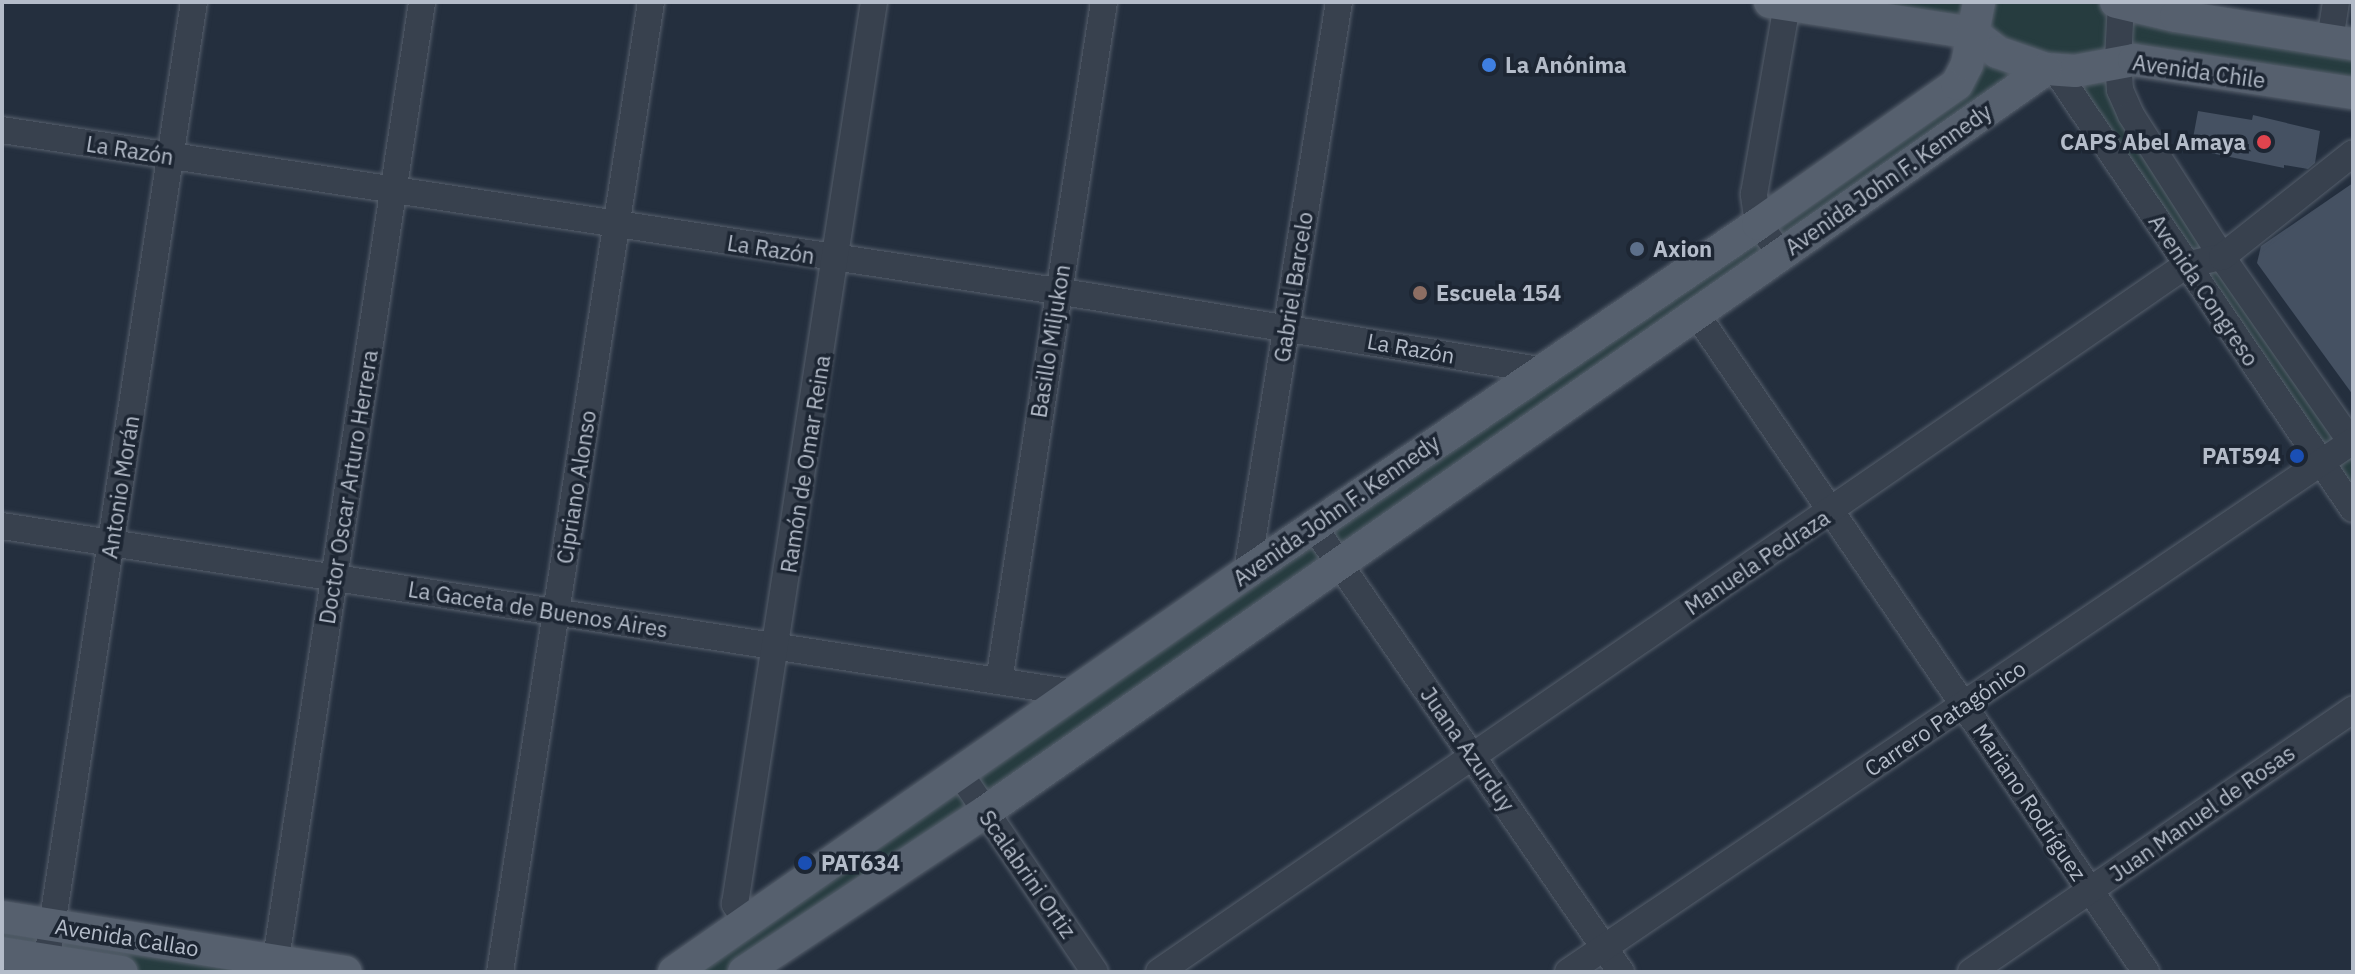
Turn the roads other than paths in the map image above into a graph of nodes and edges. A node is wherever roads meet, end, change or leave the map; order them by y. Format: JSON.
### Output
{"nodes":[{"id":1,"x":194,"y":2,"type":"edge"},
{"id":2,"x":422,"y":2,"type":"edge"},
{"id":3,"x":651,"y":2,"type":"edge"},
{"id":4,"x":874,"y":2,"type":"edge"},
{"id":5,"x":1104,"y":2,"type":"edge"},
{"id":6,"x":1339,"y":2,"type":"edge"},
{"id":7,"x":2118,"y":2,"type":"edge"},
{"id":8,"x":2336,"y":2,"type":"edge"},
{"id":9,"x":1778,"y":3,"type":"edge"},
{"id":10,"x":2177,"y":9,"type":"edge"},
{"id":11,"x":1977,"y":13,"type":"edge"},
{"id":12,"x":2341,"y":42,"type":"edge"},
{"id":13,"x":2118,"y":61,"type":"junction"},
{"id":14,"x":2051,"y":70,"type":"junction"},
{"id":15,"x":2353,"y":93,"type":"edge"},
{"id":16,"x":2,"y":130,"type":"edge"},
{"id":17,"x":2353,"y":153,"type":"edge"},
{"id":18,"x":170,"y":156,"type":"junction"},
{"id":19,"x":393,"y":189,"type":"junction"},
{"id":20,"x":1758,"y":224,"type":"junction"},
{"id":21,"x":617,"y":225,"type":"junction"},
{"id":22,"x":1781,"y":254,"type":"junction"},
{"id":23,"x":2222,"y":257,"type":"junction"},
{"id":24,"x":836,"y":259,"type":"junction"},
{"id":25,"x":2186,"y":265,"type":"junction"},
{"id":26,"x":1057,"y":291,"type":"junction"},
{"id":27,"x":1697,"y":315,"type":"junction"},
{"id":28,"x":1286,"y":327,"type":"junction"},
{"id":29,"x":1539,"y":370,"type":"junction"},
{"id":30,"x":2352,"y":442,"type":"edge"},
{"id":31,"x":2321,"y":463,"type":"junction"},
{"id":32,"x":2353,"y":509,"type":"edge"},
{"id":33,"x":1831,"y":512,"type":"junction"},
{"id":34,"x":2,"y":526,"type":"edge"},
{"id":35,"x":1314,"y":527,"type":"junction"},
{"id":36,"x":111,"y":543,"type":"junction"},
{"id":37,"x":1340,"y":564,"type":"junction"},
{"id":38,"x":1247,"y":572,"type":"junction"},
{"id":39,"x":334,"y":577,"type":"junction"},
{"id":40,"x":556,"y":612,"type":"junction"},
{"id":41,"x":777,"y":644,"type":"junction"},
{"id":42,"x":999,"y":681,"type":"junction"},
{"id":43,"x":1075,"y":693,"type":"junction"},
{"id":44,"x":1964,"y":706,"type":"junction"},
{"id":45,"x":2353,"y":709,"type":"edge"},
{"id":46,"x":1471,"y":754,"type":"junction"},
{"id":47,"x":961,"y":775,"type":"junction"},
{"id":48,"x":985,"y":812,"type":"junction"},
{"id":49,"x":2090,"y":890,"type":"junction"},
{"id":50,"x":2,"y":917,"type":"edge"},
{"id":51,"x":747,"y":922,"type":"junction"},
{"id":52,"x":52,"y":925,"type":"junction"},
{"id":53,"x":1604,"y":947,"type":"junction"},
{"id":54,"x":2,"y":953,"type":"edge"},
{"id":55,"x":45,"y":966,"type":"edge"},
{"id":56,"x":275,"y":966,"type":"edge"},
{"id":57,"x":121,"y":972,"type":"edge"},
{"id":58,"x":346,"y":972,"type":"edge"},
{"id":59,"x":500,"y":972,"type":"edge"},
{"id":60,"x":674,"y":972,"type":"edge"},
{"id":61,"x":744,"y":972,"type":"edge"},
{"id":62,"x":1095,"y":972,"type":"edge"},
{"id":63,"x":1159,"y":972,"type":"edge"},
{"id":64,"x":1568,"y":972,"type":"edge"},
{"id":65,"x":1621,"y":972,"type":"edge"},
{"id":66,"x":1971,"y":972,"type":"edge"},
{"id":67,"x":2146,"y":972,"type":"edge"}],
"edges":[{"from":1,"to":18,"type":"street","name":"Antonio Morán"},
{"from":2,"to":19,"type":"street","name":"Doctor Oscar Arturo Herrera"},
{"from":3,"to":21,"type":"street","name":"Cipriano Alonso"},
{"from":4,"to":24,"type":"street","name":"Ramón de Omar Reina"},
{"from":5,"to":26,"type":"street","name":"Basillo Miljukon"},
{"from":6,"to":28,"type":"street","name":"Gabriel Barcelo"},
{"from":7,"to":10,"type":"main road"},
{"from":7,"to":13,"type":"street","name":"Avenida Congreso"},
{"from":8,"to":12,"type":"street"},
{"from":9,"to":11,"type":"main road","name":"Avenida Chile"},
{"from":9,"to":20,"type":"street"},
{"from":10,"to":12,"type":"main road"},
{"from":11,"to":14,"type":"main road","name":"Avenida Chile"},
{"from":11,"to":20,"type":"main road","name":"Avenida John F. Kennedy"},
{"from":13,"to":14,"type":"main road","name":"Avenida Chile"},
{"from":13,"to":15,"type":"main road","name":"Avenida Chile"},
{"from":13,"to":23,"type":"street","name":"Avenida Congreso"},
{"from":14,"to":22,"type":"main road","name":"Avenida John F. Kennedy"},
{"from":14,"to":25,"type":"street","name":"Avenida Congreso"},
{"from":16,"to":18,"type":"street","name":"La Razón"},
{"from":17,"to":23,"type":"street","name":"Manuela Pedraza"},
{"from":18,"to":19,"type":"street","name":"La Razón"},
{"from":18,"to":36,"type":"street","name":"Antonio Morán"},
{"from":19,"to":21,"type":"street","name":"La Razón"},
{"from":19,"to":39,"type":"street","name":"Doctor Oscar Arturo Herrera"},
{"from":20,"to":22,"type":"street"},
{"from":20,"to":29,"type":"main road","name":"Avenida John F. Kennedy"},
{"from":21,"to":24,"type":"street","name":"La Razón"},
{"from":21,"to":40,"type":"street","name":"Cipriano Alonso"},
{"from":22,"to":27,"type":"main road","name":"Avenida John F. Kennedy"},
{"from":23,"to":25,"type":"street","name":"Manuela Pedraza"},
{"from":23,"to":30,"type":"street","name":"Avenida Congreso"},
{"from":24,"to":26,"type":"street","name":"La Razón"},
{"from":24,"to":41,"type":"street","name":"Ramón de Omar Reina"},
{"from":25,"to":31,"type":"street","name":"Avenida Congreso"},
{"from":25,"to":33,"type":"street","name":"Manuela Pedraza"},
{"from":26,"to":28,"type":"street","name":"La Razón"},
{"from":26,"to":42,"type":"street","name":"Basillo Miljukon"},
{"from":27,"to":33,"type":"street","name":"Mariano Rodríguez"},
{"from":27,"to":37,"type":"main road","name":"Avenida John F. Kennedy"},
{"from":28,"to":29,"type":"street","name":"La Razón"},
{"from":28,"to":38,"type":"street","name":"Gabriel Barcelo"},
{"from":29,"to":35,"type":"main road","name":"Avenida John F. Kennedy"},
{"from":30,"to":31,"type":"street","name":"Carrero Patagónico"},
{"from":31,"to":32,"type":"street","name":"Avenida Congreso"},
{"from":31,"to":44,"type":"street","name":"Carrero Patagónico"},
{"from":33,"to":44,"type":"street","name":"Mariano Rodríguez"},
{"from":33,"to":46,"type":"street","name":"Manuela Pedraza"},
{"from":34,"to":36,"type":"street","name":"La Gaceta de Buenos Aires"},
{"from":35,"to":37,"type":"street","name":"Juana Azurduy"},
{"from":35,"to":38,"type":"main road","name":"Avenida John F. Kennedy"},
{"from":36,"to":39,"type":"street","name":"La Gaceta de Buenos Aires"},
{"from":36,"to":52,"type":"street","name":"Antonio Morán"},
{"from":37,"to":46,"type":"street","name":"Juana Azurduy"},
{"from":37,"to":48,"type":"main road","name":"Avenida John F. Kennedy"},
{"from":38,"to":43,"type":"main road","name":"Avenida John F. Kennedy"},
{"from":39,"to":40,"type":"street","name":"La Gaceta de Buenos Aires"},
{"from":39,"to":56,"type":"street","name":"Doctor Oscar Arturo Herrera"},
{"from":40,"to":41,"type":"street","name":"La Gaceta de Buenos Aires"},
{"from":40,"to":59,"type":"street","name":"Cipriano Alonso"},
{"from":41,"to":42,"type":"street","name":"La Gaceta de Buenos Aires"},
{"from":41,"to":51,"type":"street","name":"Ramón de Omar Reina"},
{"from":42,"to":43,"type":"street","name":"La Gaceta de Buenos Aires"},
{"from":43,"to":47,"type":"main road","name":"Avenida John F. Kennedy"},
{"from":44,"to":49,"type":"street","name":"Mariano Rodríguez"},
{"from":44,"to":53,"type":"street","name":"Carrero Patagónico"},
{"from":45,"to":49,"type":"street","name":"Juan Manuel de Rosas"},
{"from":46,"to":53,"type":"street","name":"Juana Azurduy"},
{"from":46,"to":63,"type":"street","name":"Manuela Pedraza"},
{"from":47,"to":48,"type":"street","name":"Scalabrini Ortiz"},
{"from":47,"to":51,"type":"main road","name":"Avenida John F. Kennedy"},
{"from":48,"to":61,"type":"main road","name":"Avenida John F. Kennedy"},
{"from":48,"to":62,"type":"street","name":"Scalabrini Ortiz"},
{"from":49,"to":66,"type":"street","name":"Juan Manuel de Rosas"},
{"from":49,"to":67,"type":"street","name":"Mariano Rodríguez"},
{"from":50,"to":52,"type":"main road","name":"Avenida Callao"},
{"from":51,"to":60,"type":"main road","name":"Avenida John F. Kennedy"},
{"from":52,"to":55,"type":"street","name":"Antonio Morán"},
{"from":52,"to":56,"type":"main road","name":"Avenida Callao"},
{"from":53,"to":64,"type":"street","name":"Carrero Patagónico"},
{"from":53,"to":65,"type":"street","name":"Juana Azurduy"},
{"from":54,"to":55,"type":"main road","name":"Avenida Callao"},
{"from":55,"to":57,"type":"main road","name":"Avenida Callao"},
{"from":56,"to":58,"type":"main road","name":"Avenida Callao"}]}
